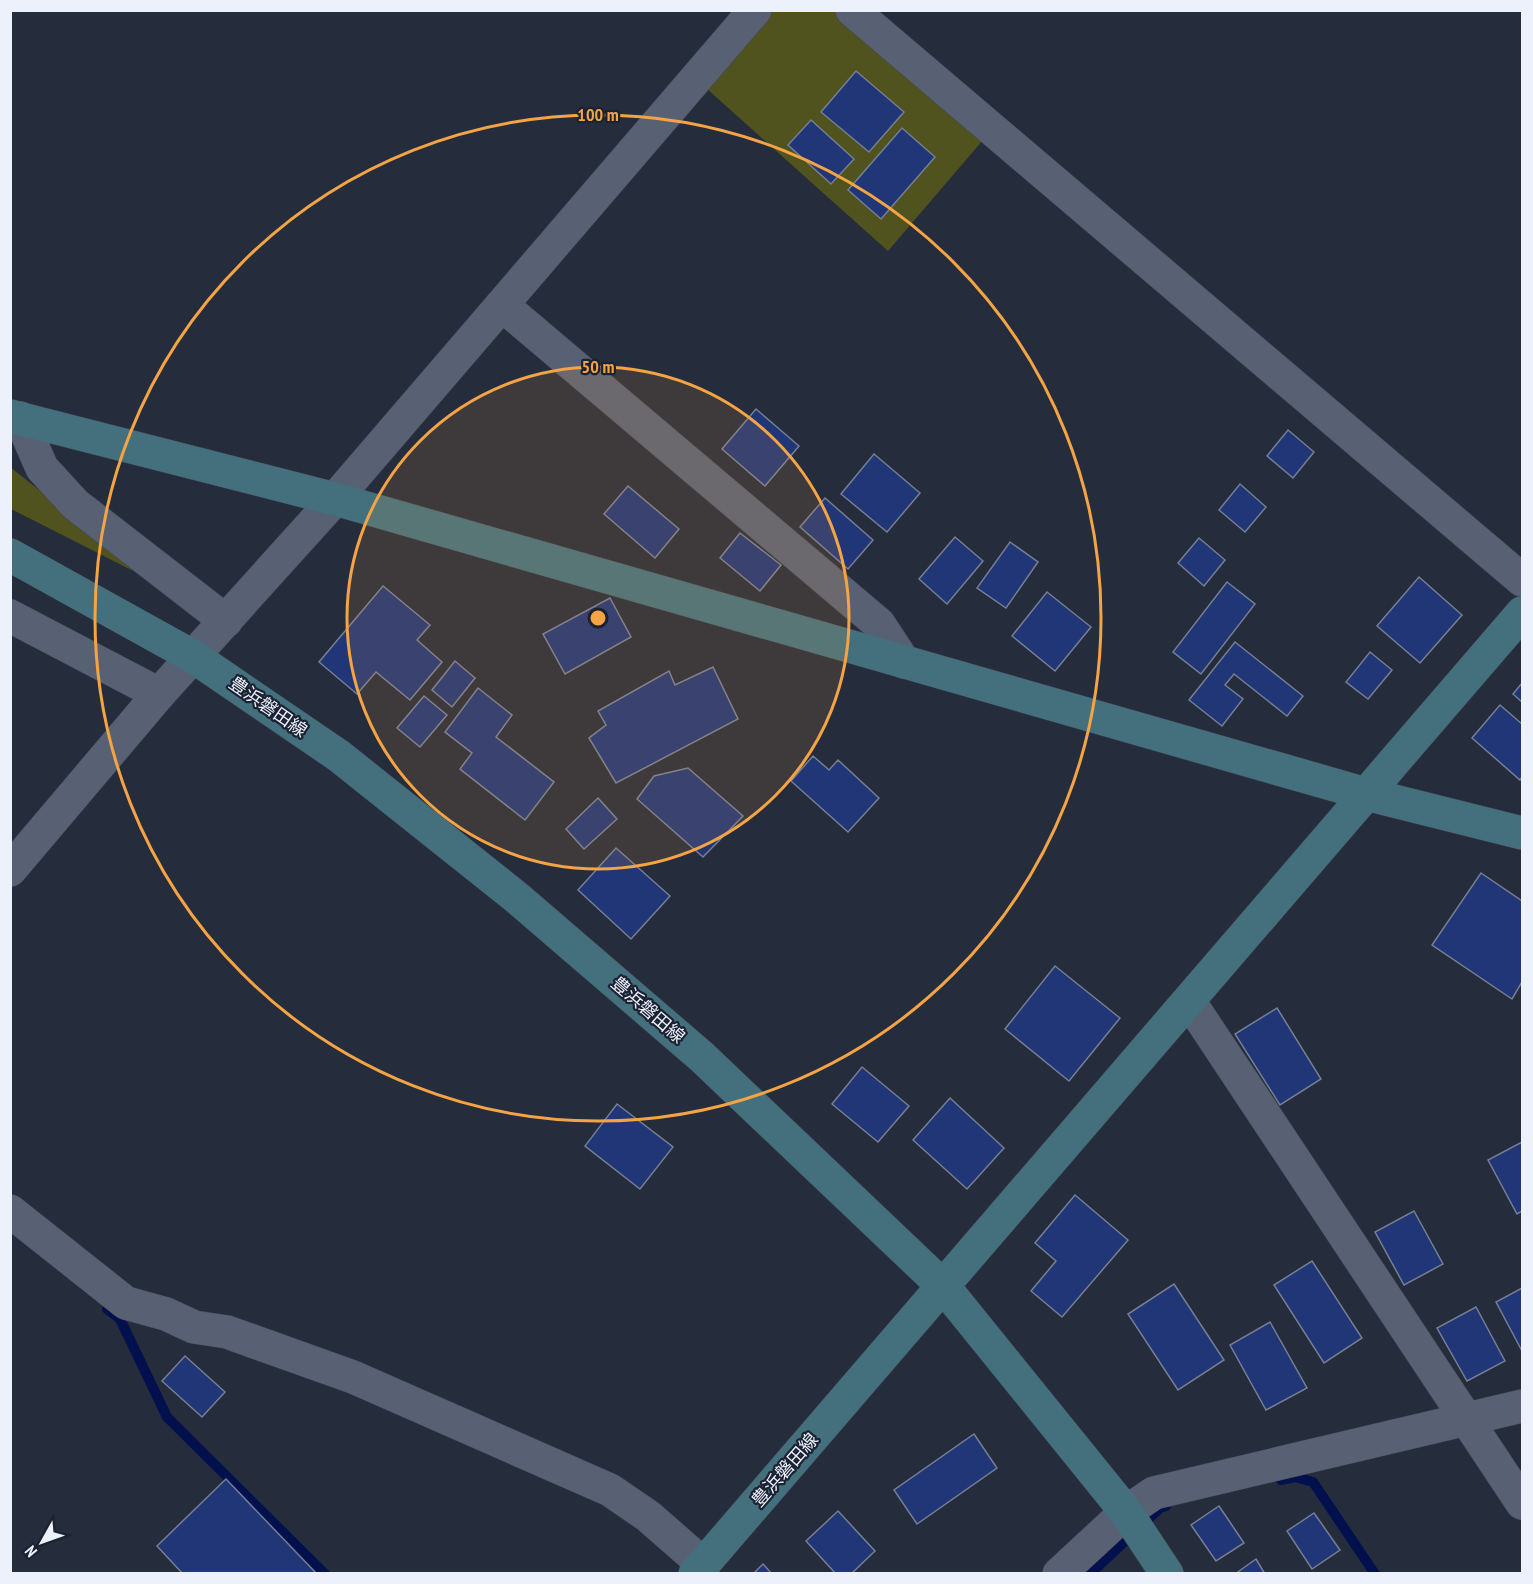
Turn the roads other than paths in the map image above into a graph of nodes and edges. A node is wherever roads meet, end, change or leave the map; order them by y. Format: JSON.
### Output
{"nodes":[{"id":1,"x":755,"y":10,"type":"edge"},
{"id":2,"x":852,"y":10,"type":"edge"},
{"id":3,"x":502,"y":305,"type":"junction"},
{"id":4,"x":15,"y":417,"type":"edge"},
{"id":5,"x":335,"y":499,"type":"junction"},
{"id":6,"x":10,"y":555,"type":"edge"},
{"id":7,"x":1522,"y":580,"type":"edge"},
{"id":8,"x":1522,"y":613,"type":"edge"},
{"id":9,"x":10,"y":616,"type":"edge"},
{"id":10,"x":226,"y":621,"type":"junction"},
{"id":11,"x":194,"y":657,"type":"junction"},
{"id":12,"x":904,"y":662,"type":"junction"},
{"id":13,"x":159,"y":694,"type":"junction"},
{"id":14,"x":1366,"y":794,"type":"junction"},
{"id":15,"x":1522,"y":833,"type":"edge"},
{"id":16,"x":10,"y":870,"type":"edge"},
{"id":17,"x":1189,"y":1001,"type":"junction"},
{"id":18,"x":10,"y":1211,"type":"edge"},
{"id":19,"x":944,"y":1287,"type":"junction"},
{"id":20,"x":1522,"y":1406,"type":"edge"},
{"id":21,"x":1467,"y":1420,"type":"junction"},
{"id":22,"x":1522,"y":1503,"type":"edge"},
{"id":23,"x":1126,"y":1512,"type":"junction"},
{"id":24,"x":699,"y":1569,"type":"edge"},
{"id":25,"x":1059,"y":1574,"type":"edge"},
{"id":26,"x":1167,"y":1574,"type":"edge"}],
"edges":[{"from":1,"to":3,"type":"street"},
{"from":2,"to":7,"type":"street"},
{"from":3,"to":5,"type":"street"},
{"from":3,"to":12,"type":"street"},
{"from":4,"to":5,"type":"street"},
{"from":4,"to":10,"type":"street"},
{"from":5,"to":10,"type":"street"},
{"from":5,"to":12,"type":"street"},
{"from":6,"to":11,"type":"street","name":"豊浜磐田線"},
{"from":8,"to":14,"type":"street"},
{"from":9,"to":13,"type":"street"},
{"from":10,"to":11,"type":"street"},
{"from":11,"to":13,"type":"street"},
{"from":11,"to":19,"type":"street","name":"豊浜磐田線"},
{"from":12,"to":14,"type":"street"},
{"from":13,"to":16,"type":"street"},
{"from":14,"to":15,"type":"street"},
{"from":14,"to":17,"type":"street"},
{"from":17,"to":19,"type":"street"},
{"from":17,"to":21,"type":"street"},
{"from":18,"to":24,"type":"street"},
{"from":19,"to":23,"type":"street"},
{"from":19,"to":24,"type":"street","name":"豊浜磐田線"},
{"from":20,"to":21,"type":"street"},
{"from":21,"to":22,"type":"street"},
{"from":21,"to":23,"type":"street"},
{"from":23,"to":25,"type":"street"},
{"from":23,"to":26,"type":"street"}]}
